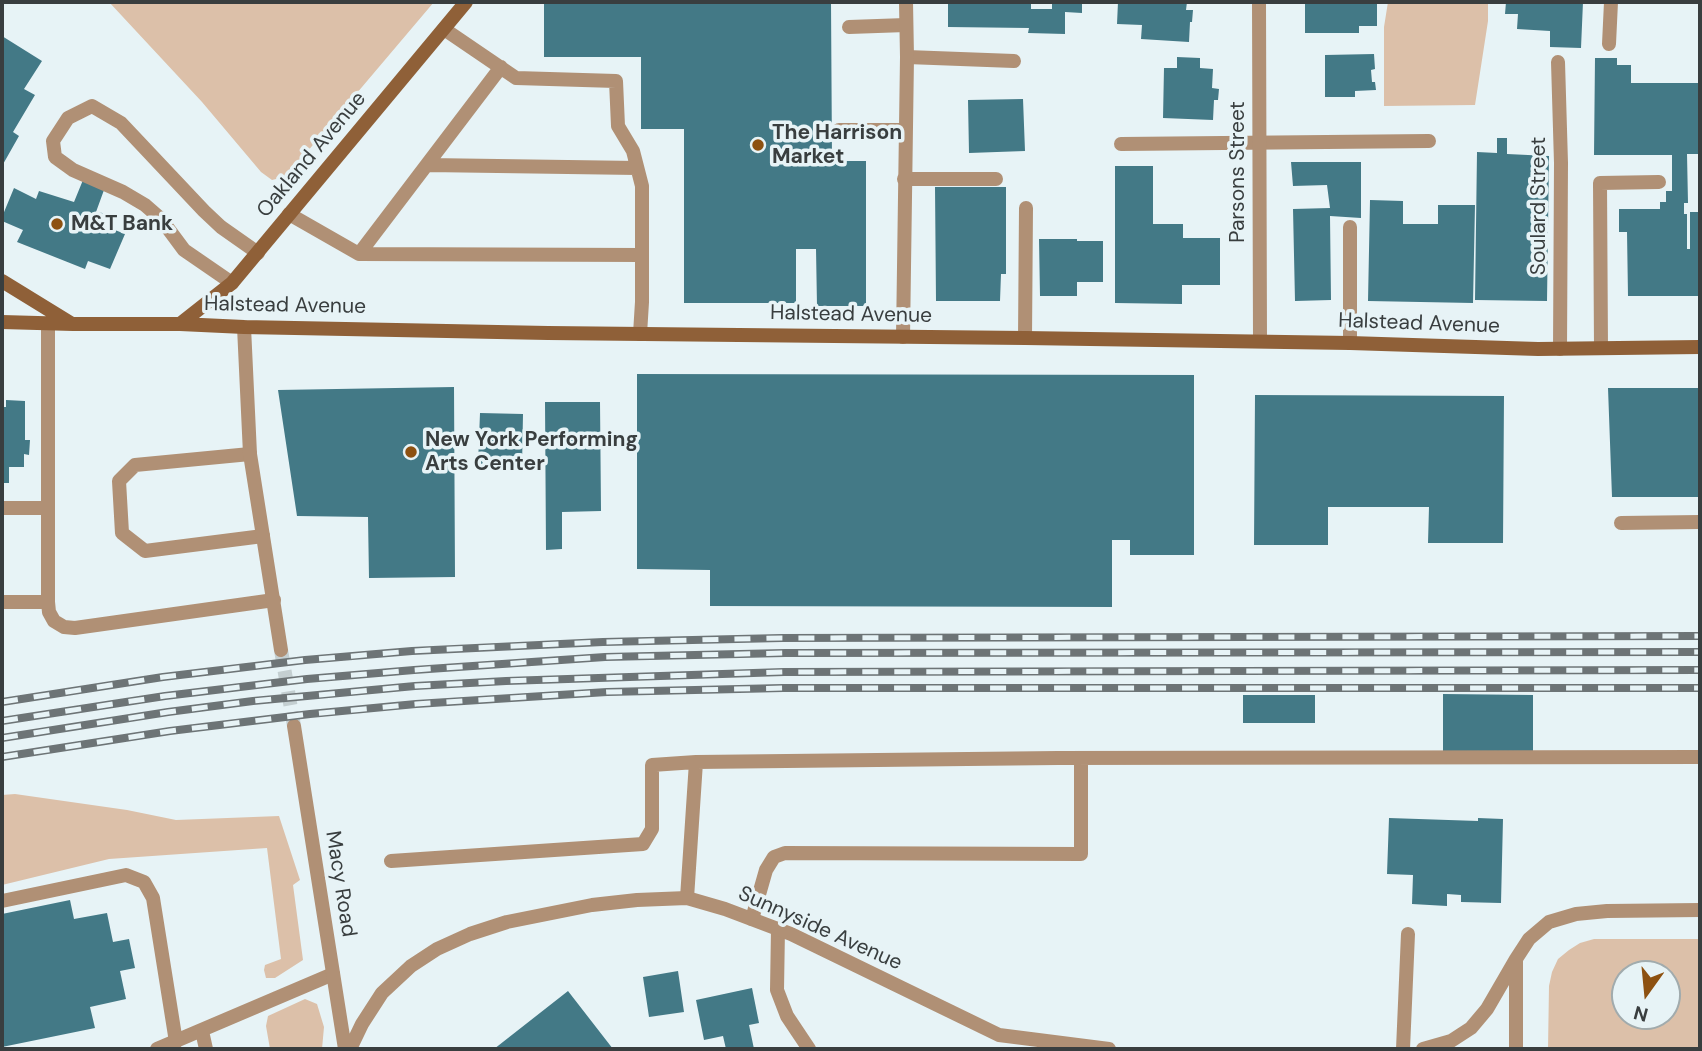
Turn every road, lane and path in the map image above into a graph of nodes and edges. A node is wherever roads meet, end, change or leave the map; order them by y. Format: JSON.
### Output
{"nodes":[{"id":1,"x":466,"y":2,"type":"edge"},
{"id":2,"x":906,"y":2,"type":"edge"},
{"id":3,"x":1259,"y":2,"type":"edge"},
{"id":4,"x":1611,"y":2,"type":"edge"},
{"id":5,"x":906,"y":25,"type":"junction"},
{"id":6,"x":849,"y":27,"type":"dead end"},
{"id":7,"x":444,"y":29,"type":"junction"},
{"id":8,"x":1609,"y":44,"type":"dead end"},
{"id":9,"x":907,"y":57,"type":"junction"},
{"id":10,"x":1014,"y":61,"type":"dead end"},
{"id":11,"x":1558,"y":62,"type":"dead end"},
{"id":12,"x":501,"y":67,"type":"junction"},
{"id":13,"x":839,"y":130,"type":"dead end"},
{"id":14,"x":905,"y":130,"type":"junction"},
{"id":15,"x":1429,"y":141,"type":"dead end"},
{"id":16,"x":1258,"y":142,"type":"junction"},
{"id":17,"x":1121,"y":144,"type":"dead end"},
{"id":18,"x":428,"y":165,"type":"junction"},
{"id":19,"x":637,"y":168,"type":"junction"},
{"id":20,"x":904,"y":179,"type":"junction"},
{"id":21,"x":996,"y":179,"type":"dead end"},
{"id":22,"x":1660,"y":182,"type":"dead end"},
{"id":23,"x":1026,"y":208,"type":"dead end"},
{"id":24,"x":289,"y":214,"type":"junction"},
{"id":25,"x":1350,"y":227,"type":"dead end"},
{"id":26,"x":258,"y":253,"type":"junction"},
{"id":27,"x":359,"y":254,"type":"junction"},
{"id":28,"x":642,"y":255,"type":"junction"},
{"id":29,"x":2,"y":281,"type":"edge"},
{"id":30,"x":232,"y":283,"type":"junction"},
{"id":31,"x":2,"y":322,"type":"edge"},
{"id":32,"x":48,"y":324,"type":"junction"},
{"id":33,"x":73,"y":324,"type":"junction"},
{"id":34,"x":180,"y":324,"type":"junction"},
{"id":35,"x":244,"y":327,"type":"junction"},
{"id":36,"x":640,"y":334,"type":"junction"},
{"id":37,"x":903,"y":337,"type":"junction"},
{"id":38,"x":1025,"y":338,"type":"junction"},
{"id":39,"x":1261,"y":341,"type":"junction"},
{"id":40,"x":1350,"y":343,"type":"junction"},
{"id":41,"x":1700,"y":347,"type":"edge"},
{"id":42,"x":1601,"y":348,"type":"junction"},
{"id":43,"x":1560,"y":349,"type":"junction"},
{"id":44,"x":250,"y":454,"type":"junction"},
{"id":45,"x":2,"y":508,"type":"edge"},
{"id":46,"x":47,"y":509,"type":"junction"},
{"id":47,"x":1700,"y":522,"type":"edge"},
{"id":48,"x":1621,"y":523,"type":"dead end"},
{"id":49,"x":263,"y":536,"type":"junction"},
{"id":50,"x":274,"y":600,"type":"junction"},
{"id":51,"x":2,"y":602,"type":"edge"},
{"id":52,"x":48,"y":602,"type":"junction"},
{"id":53,"x":281,"y":650,"type":"tunnel mouth"},
{"id":54,"x":294,"y":726,"type":"tunnel mouth"},
{"id":55,"x":1700,"y":757,"type":"edge"},
{"id":56,"x":1082,"y":758,"type":"junction"},
{"id":57,"x":696,"y":762,"type":"junction"},
{"id":58,"x":391,"y":862,"type":"dead end"},
{"id":59,"x":687,"y":898,"type":"junction"},
{"id":60,"x":2,"y":901,"type":"edge"},
{"id":61,"x":1700,"y":911,"type":"edge"},
{"id":62,"x":752,"y":919,"type":"junction"},
{"id":63,"x":778,"y":929,"type":"junction"},
{"id":64,"x":1409,"y":934,"type":"dead end"},
{"id":65,"x":1516,"y":958,"type":"junction"},
{"id":66,"x":333,"y":974,"type":"junction"},
{"id":67,"x":202,"y":1031,"type":"junction"},
{"id":68,"x":176,"y":1042,"type":"junction"},
{"id":69,"x":1049,"y":1042,"type":"junction"},
{"id":70,"x":157,"y":1049,"type":"edge"},
{"id":71,"x":206,"y":1049,"type":"edge"},
{"id":72,"x":347,"y":1049,"type":"edge"},
{"id":73,"x":809,"y":1049,"type":"edge"},
{"id":74,"x":1033,"y":1049,"type":"edge"},
{"id":75,"x":1109,"y":1049,"type":"edge"},
{"id":76,"x":1403,"y":1049,"type":"edge"},
{"id":77,"x":1423,"y":1049,"type":"edge"},
{"id":78,"x":1516,"y":1049,"type":"edge"}],
"edges":[{"from":1,"to":7,"type":"street","name":"Oakland Avenue"},
{"from":2,"to":5,"type":"street"},
{"from":3,"to":16,"type":"street","name":"Parsons Street"},
{"from":4,"to":8,"type":"street"},
{"from":5,"to":6,"type":"street"},
{"from":5,"to":9,"type":"street"},
{"from":7,"to":12,"type":"street"},
{"from":7,"to":24,"type":"street","name":"Oakland Avenue"},
{"from":9,"to":10,"type":"street"},
{"from":9,"to":14,"type":"street"},
{"from":11,"to":43,"type":"street","name":"Soulard Street"},
{"from":12,"to":18,"type":"street"},
{"from":12,"to":19,"type":"street"},
{"from":13,"to":14,"type":"street"},
{"from":14,"to":20,"type":"street"},
{"from":15,"to":16,"type":"street"},
{"from":16,"to":17,"type":"street"},
{"from":16,"to":39,"type":"street","name":"Parsons Street"},
{"from":18,"to":19,"type":"street"},
{"from":18,"to":27,"type":"street"},
{"from":19,"to":28,"type":"street"},
{"from":20,"to":21,"type":"street"},
{"from":20,"to":37,"type":"street"},
{"from":22,"to":42,"type":"street"},
{"from":23,"to":38,"type":"street"},
{"from":24,"to":26,"type":"street","name":"Oakland Avenue"},
{"from":24,"to":27,"type":"street"},
{"from":25,"to":40,"type":"street"},
{"from":26,"to":30,"type":"street","name":"Oakland Avenue"},
{"from":26,"to":30,"type":"street"},
{"from":27,"to":28,"type":"street"},
{"from":28,"to":36,"type":"street"},
{"from":29,"to":33,"type":"street"},
{"from":30,"to":34,"type":"street","name":"Oakland Avenue"},
{"from":31,"to":32,"type":"street","name":"Halstead Avenue"},
{"from":32,"to":33,"type":"street","name":"Halstead Avenue"},
{"from":32,"to":46,"type":"street"},
{"from":33,"to":34,"type":"street","name":"Halstead Avenue"},
{"from":34,"to":35,"type":"street","name":"Halstead Avenue"},
{"from":35,"to":36,"type":"street","name":"Halstead Avenue"},
{"from":35,"to":44,"type":"street"},
{"from":36,"to":37,"type":"street","name":"Halstead Avenue"},
{"from":37,"to":38,"type":"street","name":"Halstead Avenue"},
{"from":38,"to":39,"type":"street","name":"Halstead Avenue"},
{"from":39,"to":40,"type":"street","name":"Halstead Avenue"},
{"from":40,"to":43,"type":"street","name":"Halstead Avenue"},
{"from":41,"to":42,"type":"street","name":"Halstead Avenue"},
{"from":42,"to":43,"type":"street","name":"Halstead Avenue"},
{"from":44,"to":49,"type":"street"},
{"from":44,"to":49,"type":"street"},
{"from":45,"to":46,"type":"street"},
{"from":46,"to":52,"type":"street"},
{"from":47,"to":48,"type":"street"},
{"from":49,"to":50,"type":"street"},
{"from":50,"to":52,"type":"street"},
{"from":50,"to":53,"type":"street"},
{"from":51,"to":52,"type":"street"},
{"from":54,"to":66,"type":"street","name":"Macy Road"},
{"from":55,"to":56,"type":"street"},
{"from":56,"to":57,"type":"street"},
{"from":56,"to":62,"type":"street"},
{"from":57,"to":58,"type":"street"},
{"from":57,"to":59,"type":"street"},
{"from":59,"to":62,"type":"street","name":"Sunnyside Avenue"},
{"from":59,"to":72,"type":"street","name":"Sunnyside Avenue"},
{"from":60,"to":68,"type":"street"},
{"from":61,"to":65,"type":"street"},
{"from":62,"to":63,"type":"street","name":"Sunnyside Avenue"},
{"from":63,"to":69,"type":"street","name":"Sunnyside Avenue"},
{"from":63,"to":73,"type":"street"},
{"from":64,"to":76,"type":"street"},
{"from":65,"to":77,"type":"street"},
{"from":65,"to":78,"type":"street"},
{"from":66,"to":67,"type":"street"},
{"from":66,"to":72,"type":"street","name":"Macy Road"},
{"from":67,"to":68,"type":"street"},
{"from":67,"to":71,"type":"street"},
{"from":68,"to":70,"type":"street"},
{"from":69,"to":74,"type":"street"},
{"from":69,"to":75,"type":"street","name":"Sunnyside Avenue"}]}
